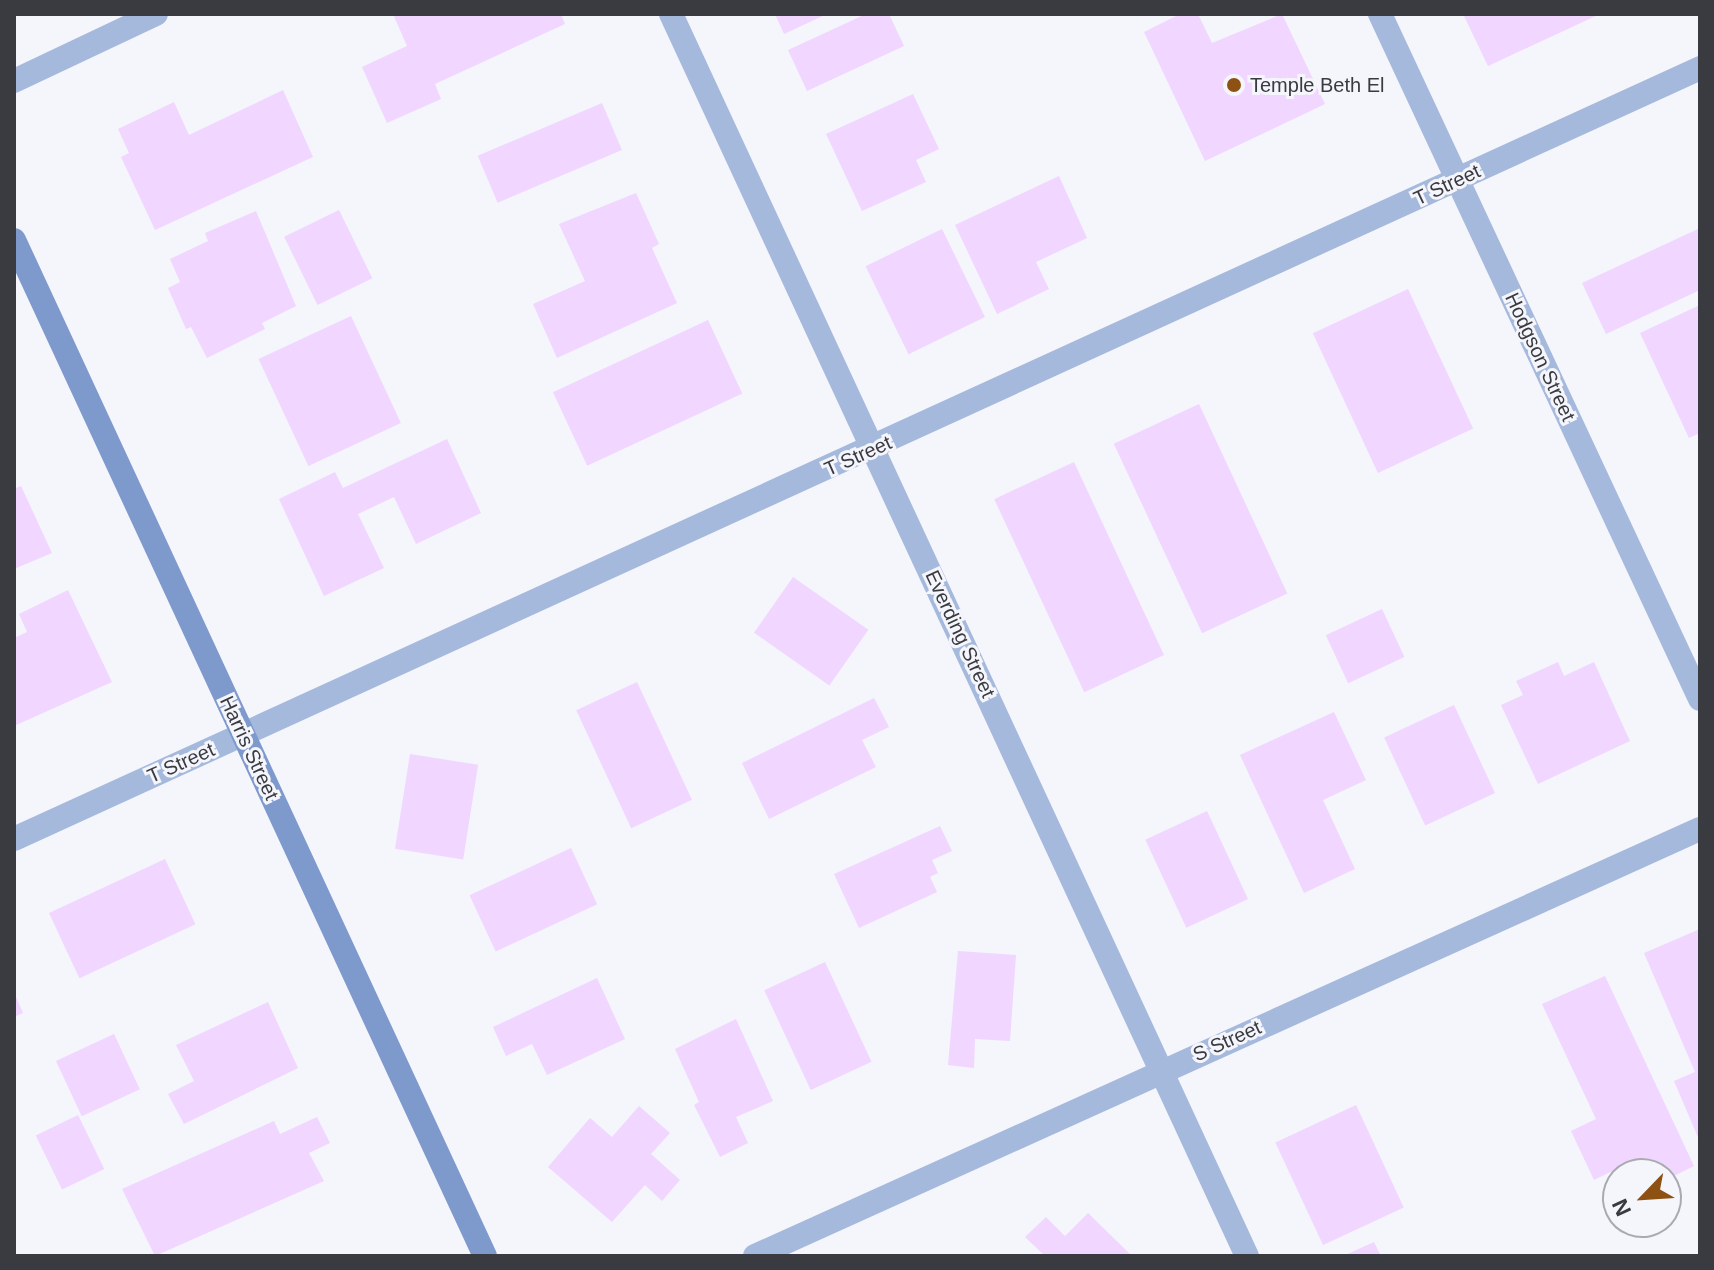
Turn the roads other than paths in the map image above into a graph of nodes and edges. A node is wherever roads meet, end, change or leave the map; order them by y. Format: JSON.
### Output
{"nodes":[{"id":1,"x":156,"y":14,"type":"edge"},
{"id":2,"x":671,"y":14,"type":"edge"},
{"id":3,"x":1380,"y":14,"type":"edge"},
{"id":4,"x":1700,"y":68,"type":"edge"},
{"id":5,"x":14,"y":81,"type":"edge"},
{"id":6,"x":1457,"y":180,"type":"junction"},
{"id":7,"x":14,"y":240,"type":"edge"},
{"id":8,"x":874,"y":449,"type":"junction"},
{"id":9,"x":1700,"y":699,"type":"edge"},
{"id":10,"x":243,"y":735,"type":"junction"},
{"id":11,"x":1700,"y":829,"type":"edge"},
{"id":12,"x":14,"y":839,"type":"edge"},
{"id":13,"x":1163,"y":1070,"type":"junction"},
{"id":14,"x":485,"y":1256,"type":"edge"},
{"id":15,"x":755,"y":1256,"type":"edge"},
{"id":16,"x":1247,"y":1256,"type":"edge"}],
"edges":[{"from":1,"to":5,"type":"street"},
{"from":2,"to":8,"type":"street","name":"Everding Street"},
{"from":3,"to":6,"type":"street","name":"Hodgson Street"},
{"from":4,"to":6,"type":"street","name":"T Street"},
{"from":6,"to":8,"type":"street","name":"T Street"},
{"from":6,"to":9,"type":"street","name":"Hodgson Street"},
{"from":7,"to":10,"type":"main road","name":"Harris Street"},
{"from":8,"to":10,"type":"street","name":"T Street"},
{"from":8,"to":13,"type":"street","name":"Everding Street"},
{"from":10,"to":12,"type":"street","name":"T Street"},
{"from":10,"to":14,"type":"main road","name":"Harris Street"},
{"from":11,"to":13,"type":"street","name":"S Street"},
{"from":13,"to":15,"type":"street","name":"S Street"},
{"from":13,"to":16,"type":"street","name":"Everding Street"}]}
